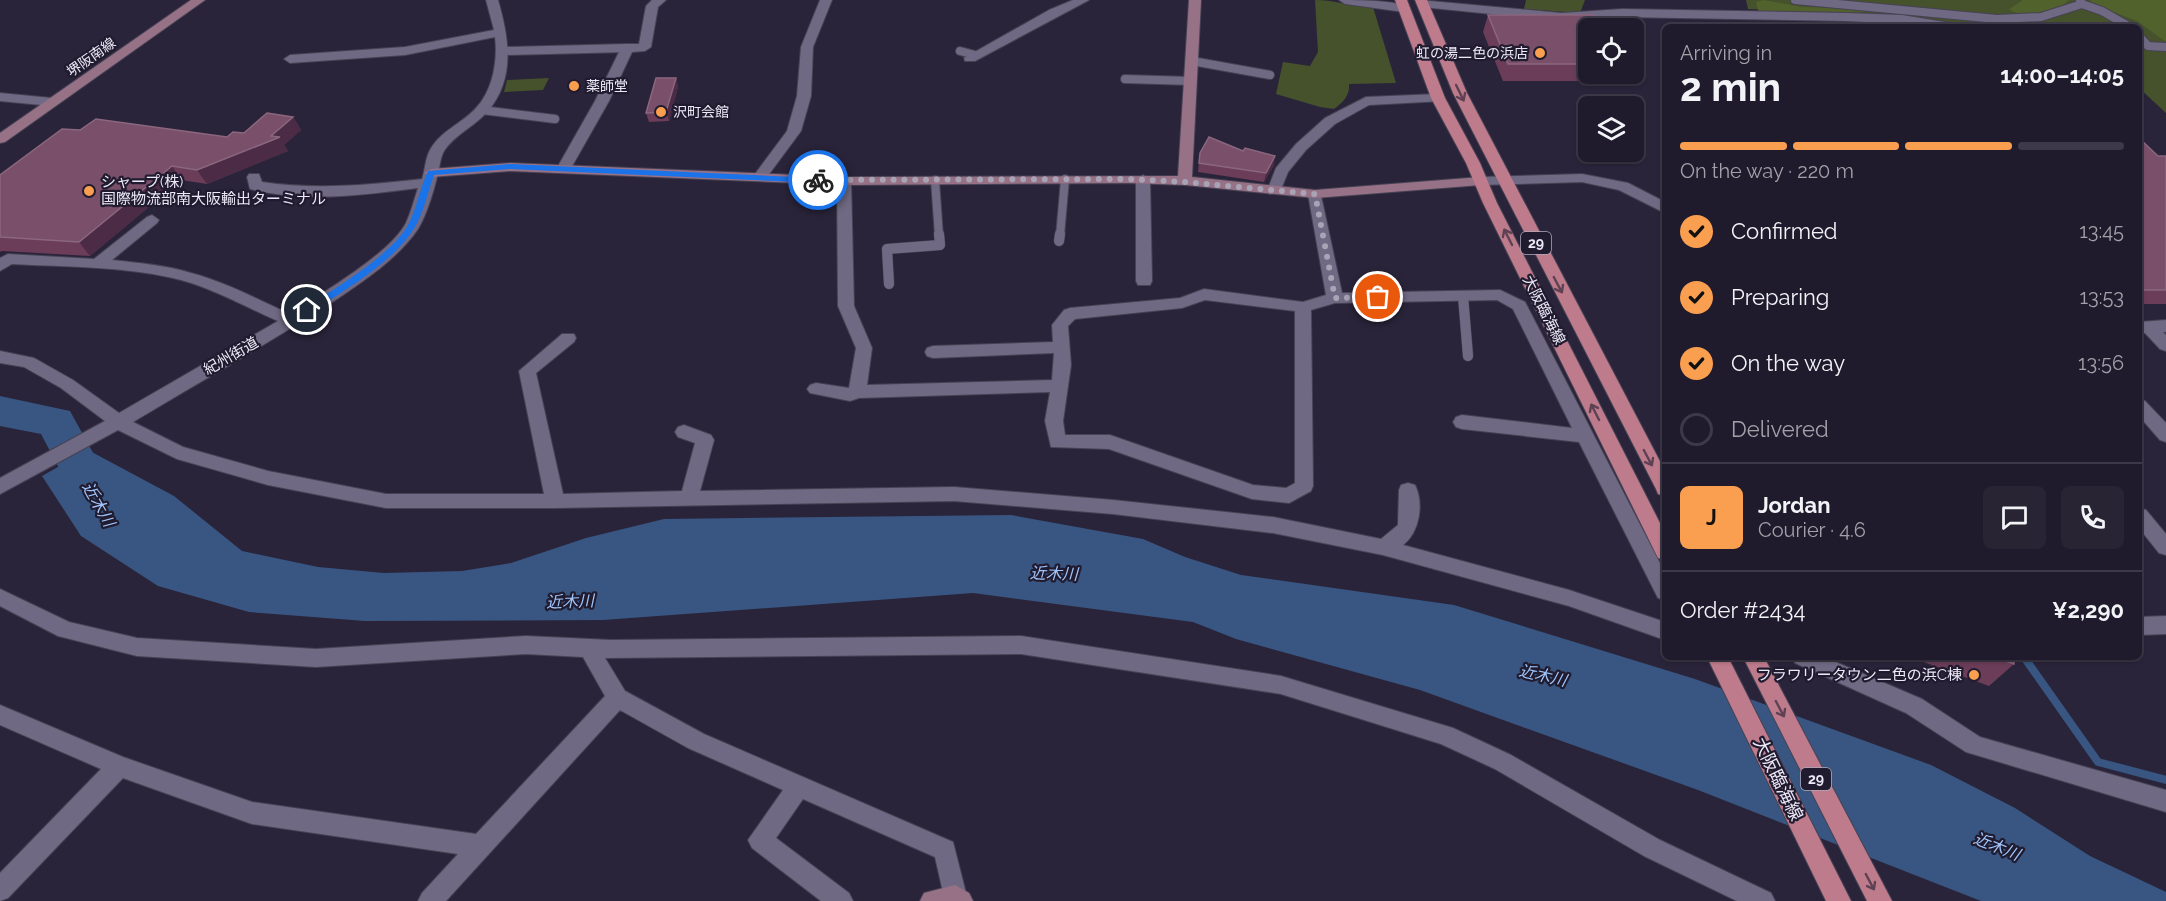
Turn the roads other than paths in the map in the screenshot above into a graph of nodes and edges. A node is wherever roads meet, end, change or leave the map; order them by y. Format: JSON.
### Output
{"nodes":[{"id":1,"x":199,"y":0,"type":"edge"},
{"id":2,"x":492,"y":0,"type":"edge"},
{"id":3,"x":660,"y":0,"type":"edge"},
{"id":4,"x":826,"y":0,"type":"edge"},
{"id":5,"x":1083,"y":0,"type":"edge"},
{"id":6,"x":1195,"y":0,"type":"edge"},
{"id":7,"x":1346,"y":0,"type":"edge"},
{"id":8,"x":1737,"y":0,"type":"edge"},
{"id":9,"x":1796,"y":0,"type":"edge"},
{"id":10,"x":1421,"y":1,"type":"edge"},
{"id":11,"x":2081,"y":2,"type":"edge"},
{"id":12,"x":1403,"y":4,"type":"edge"},
{"id":13,"x":1743,"y":16,"type":"junction"},
{"id":14,"x":1933,"y":24,"type":"edge"},
{"id":15,"x":2125,"y":24,"type":"edge"},
{"id":16,"x":501,"y":32,"type":"junction"},
{"id":17,"x":2142,"y":39,"type":"edge"},
{"id":18,"x":2166,"y":47,"type":"edge"},
{"id":19,"x":627,"y":48,"type":"junction"},
{"id":20,"x":503,"y":51,"type":"junction"},
{"id":21,"x":968,"y":55,"type":"dead end"},
{"id":22,"x":290,"y":59,"type":"dead end"},
{"id":23,"x":1192,"y":61,"type":"junction"},
{"id":24,"x":1270,"y":75,"type":"dead end"},
{"id":25,"x":1125,"y":79,"type":"dead end"},
{"id":26,"x":1191,"y":81,"type":"junction"},
{"id":27,"x":0,"y":97,"type":"edge"},
{"id":28,"x":1438,"y":98,"type":"junction"},
{"id":29,"x":52,"y":102,"type":"junction"},
{"id":30,"x":482,"y":110,"type":"junction"},
{"id":31,"x":555,"y":119,"type":"dead end"},
{"id":32,"x":0,"y":139,"type":"edge"},
{"id":33,"x":564,"y":168,"type":"junction"},
{"id":34,"x":254,"y":177,"type":"dead end"},
{"id":35,"x":429,"y":178,"type":"junction"},
{"id":36,"x":759,"y":178,"type":"junction"},
{"id":37,"x":1065,"y":179,"type":"junction"},
{"id":38,"x":935,"y":180,"type":"junction"},
{"id":39,"x":1143,"y":180,"type":"junction"},
{"id":40,"x":844,"y":181,"type":"junction"},
{"id":41,"x":1481,"y":181,"type":"junction"},
{"id":42,"x":1505,"y":181,"type":"junction"},
{"id":43,"x":1185,"y":182,"type":"junction"},
{"id":44,"x":1274,"y":191,"type":"junction"},
{"id":45,"x":1315,"y":194,"type":"junction"},
{"id":46,"x":1662,"y":206,"type":"edge"},
{"id":47,"x":152,"y":220,"type":"dead end"},
{"id":48,"x":1059,"y":241,"type":"dead end"},
{"id":49,"x":97,"y":264,"type":"junction"},
{"id":50,"x":0,"y":266,"type":"edge"},
{"id":51,"x":1144,"y":281,"type":"dead end"},
{"id":52,"x":889,"y":284,"type":"dead end"},
{"id":53,"x":1463,"y":296,"type":"junction"},
{"id":54,"x":1335,"y":298,"type":"junction"},
{"id":55,"x":1303,"y":308,"type":"junction"},
{"id":56,"x":291,"y":321,"type":"junction"},
{"id":57,"x":2151,"y":327,"type":"edge"},
{"id":58,"x":568,"y":338,"type":"dead end"},
{"id":59,"x":2166,"y":345,"type":"edge"},
{"id":60,"x":1062,"y":347,"type":"junction"},
{"id":61,"x":933,"y":352,"type":"dead end"},
{"id":62,"x":1468,"y":356,"type":"dead end"},
{"id":63,"x":0,"y":357,"type":"edge"},
{"id":64,"x":1060,"y":386,"type":"junction"},
{"id":65,"x":816,"y":388,"type":"dead end"},
{"id":66,"x":857,"y":392,"type":"junction"},
{"id":67,"x":2142,"y":408,"type":"edge"},
{"id":68,"x":1462,"y":422,"type":"dead end"},
{"id":69,"x":115,"y":423,"type":"junction"},
{"id":70,"x":684,"y":432,"type":"dead end"},
{"id":71,"x":1586,"y":435,"type":"junction"},
{"id":72,"x":2166,"y":435,"type":"edge"},
{"id":73,"x":1662,"y":483,"type":"edge"},
{"id":74,"x":0,"y":487,"type":"edge"},
{"id":75,"x":1408,"y":490,"type":"dead end"},
{"id":76,"x":689,"y":498,"type":"junction"},
{"id":77,"x":555,"y":501,"type":"junction"},
{"id":78,"x":2142,"y":519,"type":"edge"},
{"id":79,"x":1662,"y":546,"type":"edge"},
{"id":80,"x":1383,"y":547,"type":"junction"},
{"id":81,"x":2166,"y":547,"type":"edge"},
{"id":82,"x":1662,"y":586,"type":"edge"},
{"id":83,"x":0,"y":597,"type":"edge"},
{"id":84,"x":2142,"y":626,"type":"edge"},
{"id":85,"x":2166,"y":626,"type":"edge"},
{"id":86,"x":1662,"y":630,"type":"edge"},
{"id":87,"x":589,"y":648,"type":"junction"},
{"id":88,"x":1718,"y":660,"type":"edge"},
{"id":89,"x":1755,"y":660,"type":"edge"},
{"id":90,"x":1809,"y":660,"type":"edge"},
{"id":91,"x":617,"y":698,"type":"junction"},
{"id":92,"x":0,"y":715,"type":"edge"},
{"id":93,"x":119,"y":766,"type":"junction"},
{"id":94,"x":799,"y":786,"type":"junction"},
{"id":95,"x":2166,"y":801,"type":"edge"},
{"id":96,"x":480,"y":846,"type":"junction"},
{"id":97,"x":0,"y":890,"type":"edge"},
{"id":98,"x":950,"y":900,"type":"edge"},
{"id":99,"x":430,"y":901,"type":"edge"},
{"id":100,"x":841,"y":901,"type":"edge"},
{"id":101,"x":1763,"y":901,"type":"edge"},
{"id":102,"x":1839,"y":901,"type":"edge"},
{"id":103,"x":1880,"y":901,"type":"edge"}],
"edges":[{"from":1,"to":29,"type":"street","name":"堺阪南線"},
{"from":2,"to":16,"type":"street","name":"紀州街道"},
{"from":3,"to":19,"type":"street"},
{"from":4,"to":36,"type":"street"},
{"from":5,"to":21,"type":"street"},
{"from":6,"to":23,"type":"street"},
{"from":7,"to":12,"type":"street"},
{"from":8,"to":13,"type":"street"},
{"from":9,"to":11,"type":"lane"},
{"from":10,"to":13,"type":"street"},
{"from":10,"to":42,"type":"main road","name":"大阪臨海線","number":"29","one_way":true},
{"from":11,"to":15,"type":"lane"},
{"from":12,"to":28,"type":"main road","name":"大阪臨海線","number":"29"},
{"from":13,"to":14,"type":"street"},
{"from":16,"to":20,"type":"street","name":"紀州街道"},
{"from":16,"to":22,"type":"street"},
{"from":17,"to":18,"type":"lane"},
{"from":19,"to":20,"type":"lane"},
{"from":19,"to":33,"type":"street"},
{"from":20,"to":30,"type":"street","name":"紀州街道"},
{"from":23,"to":24,"type":"lane"},
{"from":23,"to":26,"type":"street"},
{"from":25,"to":26,"type":"lane"},
{"from":26,"to":43,"type":"street"},
{"from":27,"to":29,"type":"street"},
{"from":28,"to":41,"type":"main road","name":"大阪臨海線","number":"29"},
{"from":28,"to":44,"type":"street"},
{"from":29,"to":32,"type":"street","name":"堺阪南線"},
{"from":30,"to":31,"type":"lane"},
{"from":30,"to":35,"type":"street","name":"紀州街道"},
{"from":33,"to":35,"type":"street"},
{"from":33,"to":36,"type":"street"},
{"from":34,"to":35,"type":"street"},
{"from":35,"to":56,"type":"street","name":"紀州街道"},
{"from":36,"to":40,"type":"street"},
{"from":37,"to":38,"type":"street"},
{"from":37,"to":39,"type":"street"},
{"from":37,"to":48,"type":"lane"},
{"from":38,"to":40,"type":"street"},
{"from":38,"to":52,"type":"lane"},
{"from":39,"to":43,"type":"street"},
{"from":39,"to":51,"type":"street"},
{"from":40,"to":66,"type":"street"},
{"from":41,"to":42,"type":"street"},
{"from":41,"to":45,"type":"street"},
{"from":79,"to":41,"type":"main road","name":"大阪臨海線","number":"29","one_way":true},
{"from":42,"to":46,"type":"street"},
{"from":42,"to":73,"type":"main road","name":"大阪臨海線","number":"29","one_way":true},
{"from":43,"to":44,"type":"street"},
{"from":44,"to":45,"type":"street"},
{"from":45,"to":54,"type":"street"},
{"from":47,"to":49,"type":"street"},
{"from":49,"to":50,"type":"street"},
{"from":49,"to":56,"type":"street"},
{"from":53,"to":54,"type":"street"},
{"from":53,"to":62,"type":"lane"},
{"from":53,"to":71,"type":"street"},
{"from":54,"to":55,"type":"street"},
{"from":55,"to":60,"type":"street"},
{"from":55,"to":64,"type":"street"},
{"from":56,"to":69,"type":"street","name":"紀州街道"},
{"from":57,"to":59,"type":"street"},
{"from":58,"to":77,"type":"street"},
{"from":60,"to":61,"type":"street"},
{"from":60,"to":64,"type":"street"},
{"from":63,"to":69,"type":"street"},
{"from":64,"to":66,"type":"street"},
{"from":65,"to":66,"type":"street"},
{"from":67,"to":72,"type":"street"},
{"from":68,"to":71,"type":"street"},
{"from":69,"to":74,"type":"street","name":"紀州街道"},
{"from":69,"to":77,"type":"street"},
{"from":70,"to":76,"type":"street"},
{"from":71,"to":82,"type":"street"},
{"from":75,"to":80,"type":"street"},
{"from":76,"to":77,"type":"street"},
{"from":76,"to":80,"type":"street"},
{"from":78,"to":81,"type":"street"},
{"from":80,"to":86,"type":"street"},
{"from":83,"to":87,"type":"street"},
{"from":84,"to":85,"type":"street"},
{"from":87,"to":91,"type":"street"},
{"from":87,"to":101,"type":"street"},
{"from":88,"to":102,"type":"main road","name":"大阪臨海線","number":"29"},
{"from":89,"to":103,"type":"main road","name":"大阪臨海線","number":"29","one_way":true},
{"from":90,"to":95,"type":"street"},
{"from":91,"to":94,"type":"street"},
{"from":91,"to":96,"type":"street"},
{"from":92,"to":93,"type":"street"},
{"from":93,"to":96,"type":"street"},
{"from":93,"to":97,"type":"street"},
{"from":94,"to":98,"type":"street"},
{"from":94,"to":100,"type":"street"},
{"from":96,"to":99,"type":"street"}]}
